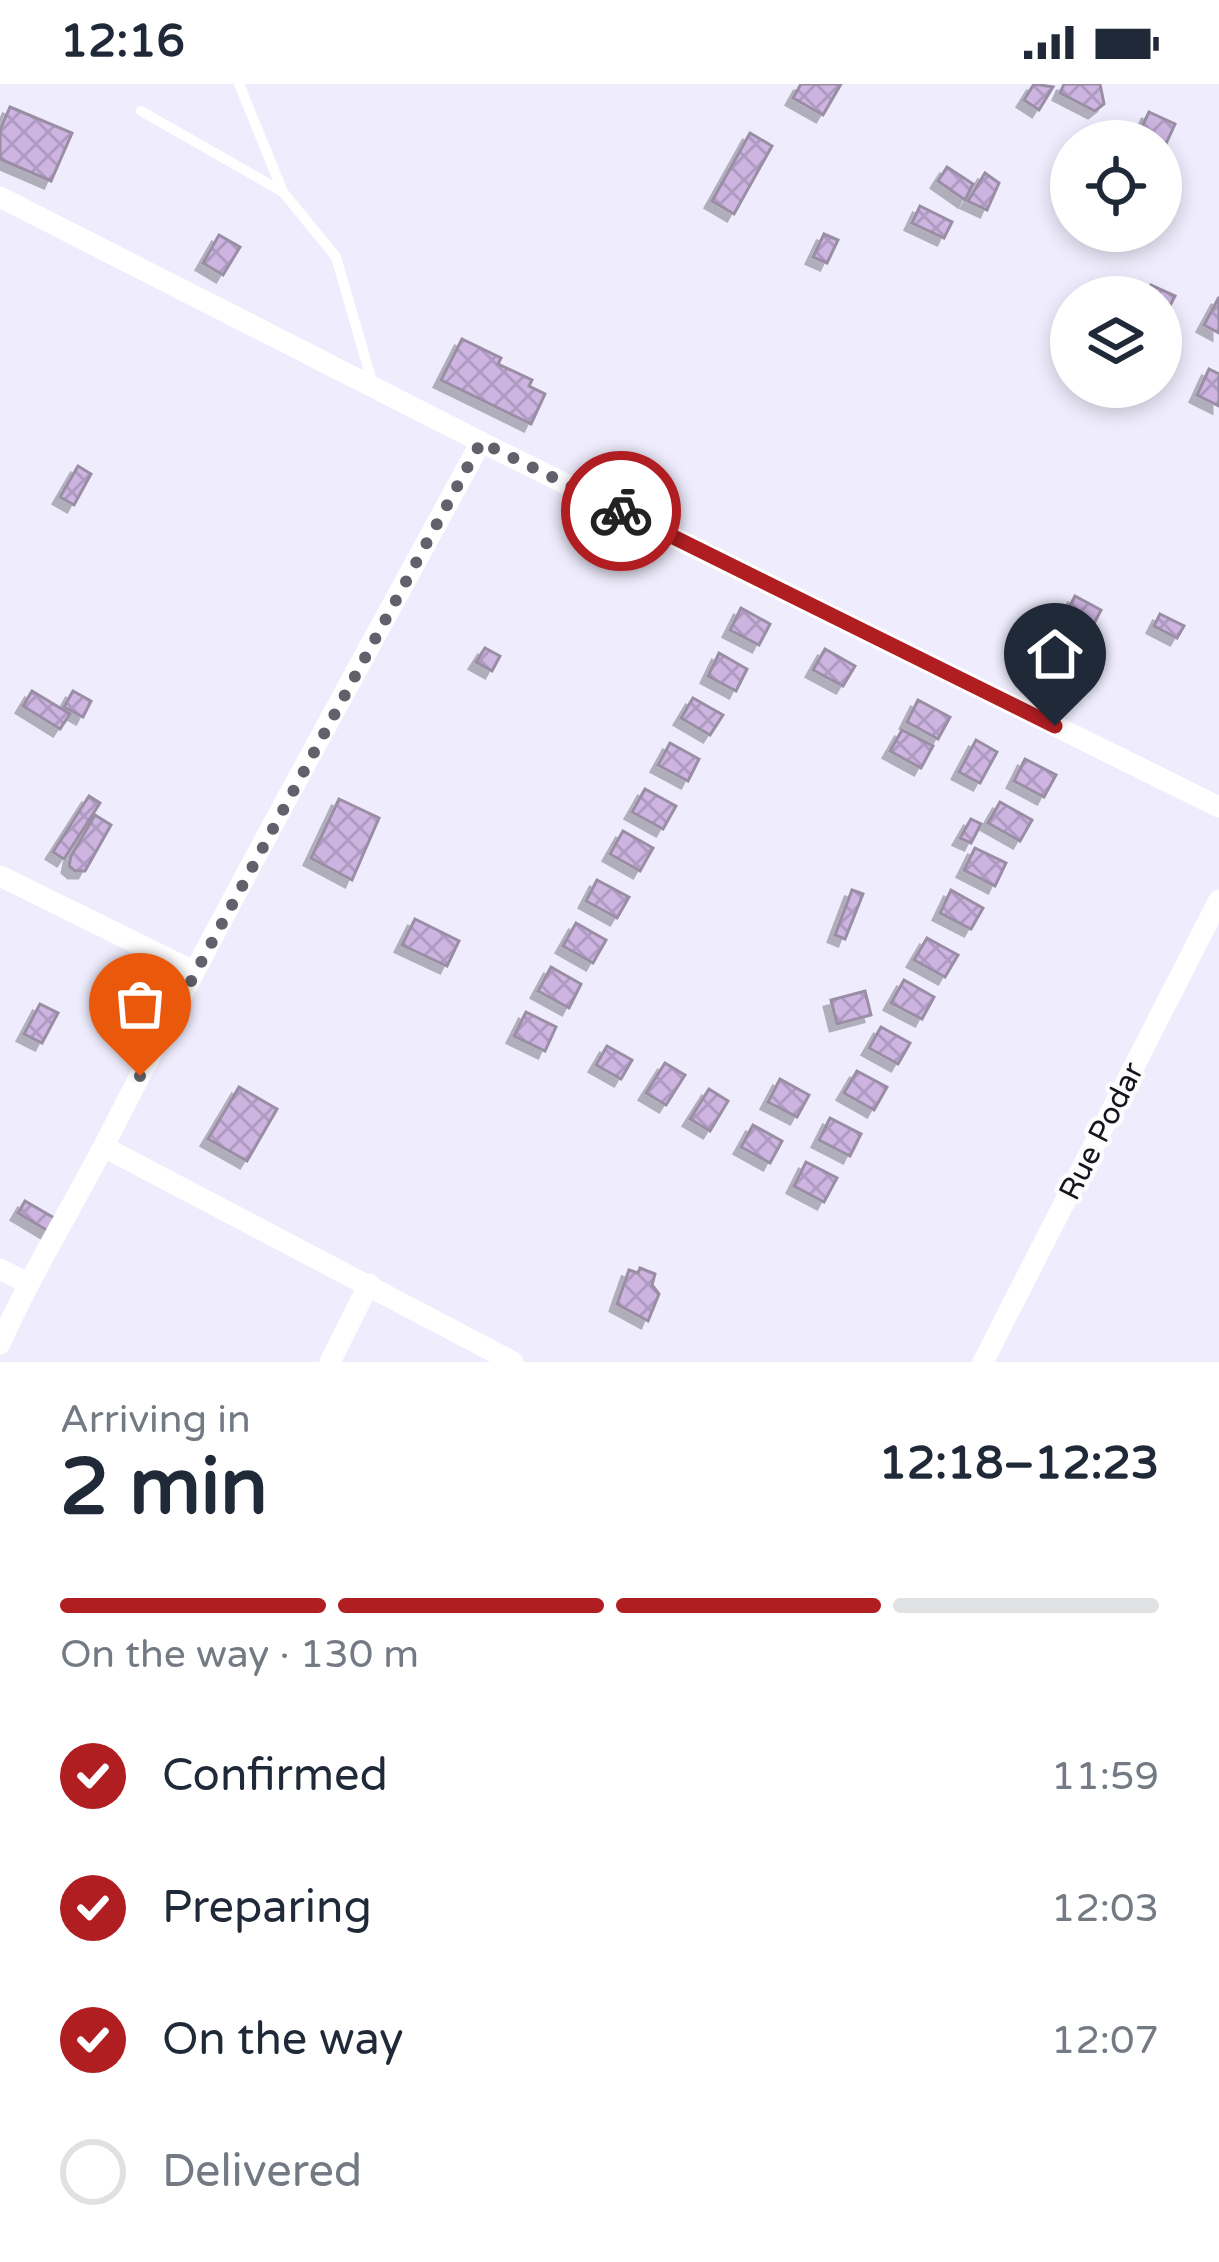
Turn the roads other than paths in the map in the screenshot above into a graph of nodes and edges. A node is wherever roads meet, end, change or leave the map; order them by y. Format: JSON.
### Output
{"nodes":[{"id":1,"x":239,"y":84,"type":"edge"},
{"id":2,"x":141,"y":111,"type":"dead end"},
{"id":3,"x":283,"y":192,"type":"junction"},
{"id":4,"x":0,"y":197,"type":"edge"},
{"id":5,"x":374,"y":388,"type":"junction"},
{"id":6,"x":481,"y":442,"type":"junction"},
{"id":7,"x":1219,"y":807,"type":"edge"},
{"id":8,"x":0,"y":876,"type":"edge"},
{"id":9,"x":1219,"y":901,"type":"edge"},
{"id":10,"x":193,"y":971,"type":"junction"},
{"id":11,"x":104,"y":1147,"type":"junction"},
{"id":12,"x":0,"y":1269,"type":"edge"},
{"id":13,"x":26,"y":1283,"type":"junction"},
{"id":14,"x":369,"y":1284,"type":"junction"},
{"id":15,"x":0,"y":1344,"type":"edge"},
{"id":16,"x":330,"y":1362,"type":"edge"},
{"id":17,"x":513,"y":1362,"type":"edge"},
{"id":18,"x":983,"y":1362,"type":"edge"}],
"edges":[{"from":1,"to":3,"type":"lane"},
{"from":2,"to":3,"type":"lane"},
{"from":3,"to":5,"type":"lane"},
{"from":4,"to":5,"type":"street"},
{"from":5,"to":6,"type":"street"},
{"from":6,"to":7,"type":"street"},
{"from":6,"to":10,"type":"street"},
{"from":8,"to":10,"type":"street"},
{"from":9,"to":18,"type":"street","name":"Rue Podar"},
{"from":10,"to":11,"type":"street"},
{"from":11,"to":13,"type":"street"},
{"from":11,"to":14,"type":"street"},
{"from":12,"to":13,"type":"street"},
{"from":13,"to":15,"type":"street"},
{"from":14,"to":16,"type":"street"},
{"from":14,"to":17,"type":"street"}]}
